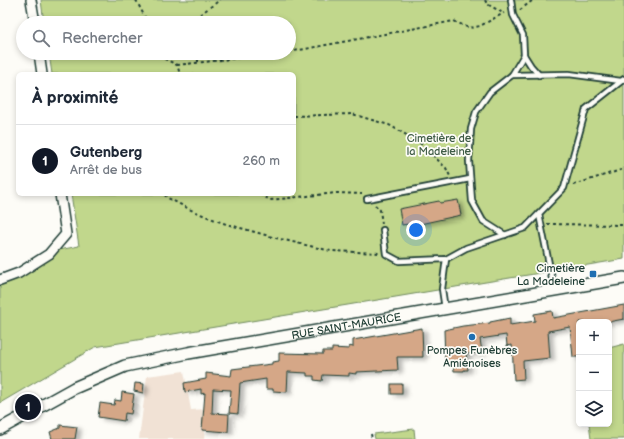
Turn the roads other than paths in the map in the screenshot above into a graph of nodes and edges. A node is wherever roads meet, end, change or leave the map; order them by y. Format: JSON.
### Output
{"nodes":[{"id":1,"x":31,"y":0,"type":"edge"},
{"id":2,"x":511,"y":0,"type":"edge"},
{"id":3,"x":34,"y":16,"type":"edge"},
{"id":4,"x":524,"y":55,"type":"junction"},
{"id":5,"x":40,"y":60,"type":"edge"},
{"id":6,"x":42,"y":72,"type":"edge"},
{"id":7,"x":512,"y":75,"type":"junction"},
{"id":8,"x":539,"y":75,"type":"junction"},
{"id":9,"x":622,"y":80,"type":"edge"},
{"id":10,"x":470,"y":179,"type":"junction"},
{"id":11,"x":60,"y":196,"type":"edge"},
{"id":12,"x":368,"y":199,"type":"road end"},
{"id":13,"x":539,"y":214,"type":"junction"},
{"id":14,"x":383,"y":230,"type":"road end"},
{"id":15,"x":505,"y":235,"type":"junction"},
{"id":16,"x":446,"y":259,"type":"junction"},
{"id":17,"x":624,"y":278,"type":"edge"},
{"id":18,"x":0,"y":280,"type":"edge"},
{"id":19,"x":554,"y":290,"type":"junction"},
{"id":20,"x":445,"y":309,"type":"junction"},
{"id":21,"x":0,"y":429,"type":"edge"}],
"edges":[{"from":1,"to":3,"type":"street"},
{"from":2,"to":4,"type":"lane"},
{"from":4,"to":7,"type":"lane"},
{"from":4,"to":8,"type":"lane"},
{"from":5,"to":6,"type":"street"},
{"from":7,"to":8,"type":"lane"},
{"from":7,"to":10,"type":"lane"},
{"from":8,"to":9,"type":"lane"},
{"from":9,"to":13,"type":"lane"},
{"from":10,"to":12,"type":"lane"},
{"from":10,"to":15,"type":"lane"},
{"from":11,"to":18,"type":"street"},
{"from":13,"to":15,"type":"lane"},
{"from":13,"to":19,"type":"lane"},
{"from":14,"to":16,"type":"lane"},
{"from":15,"to":16,"type":"lane"},
{"from":16,"to":20,"type":"lane"},
{"from":17,"to":19,"type":"street","name":"RUE SAINT-MAURICE"},
{"from":19,"to":20,"type":"street","name":"RUE SAINT-MAURICE"},
{"from":20,"to":21,"type":"street","name":"RUE SAINT-MAURICE"}]}
